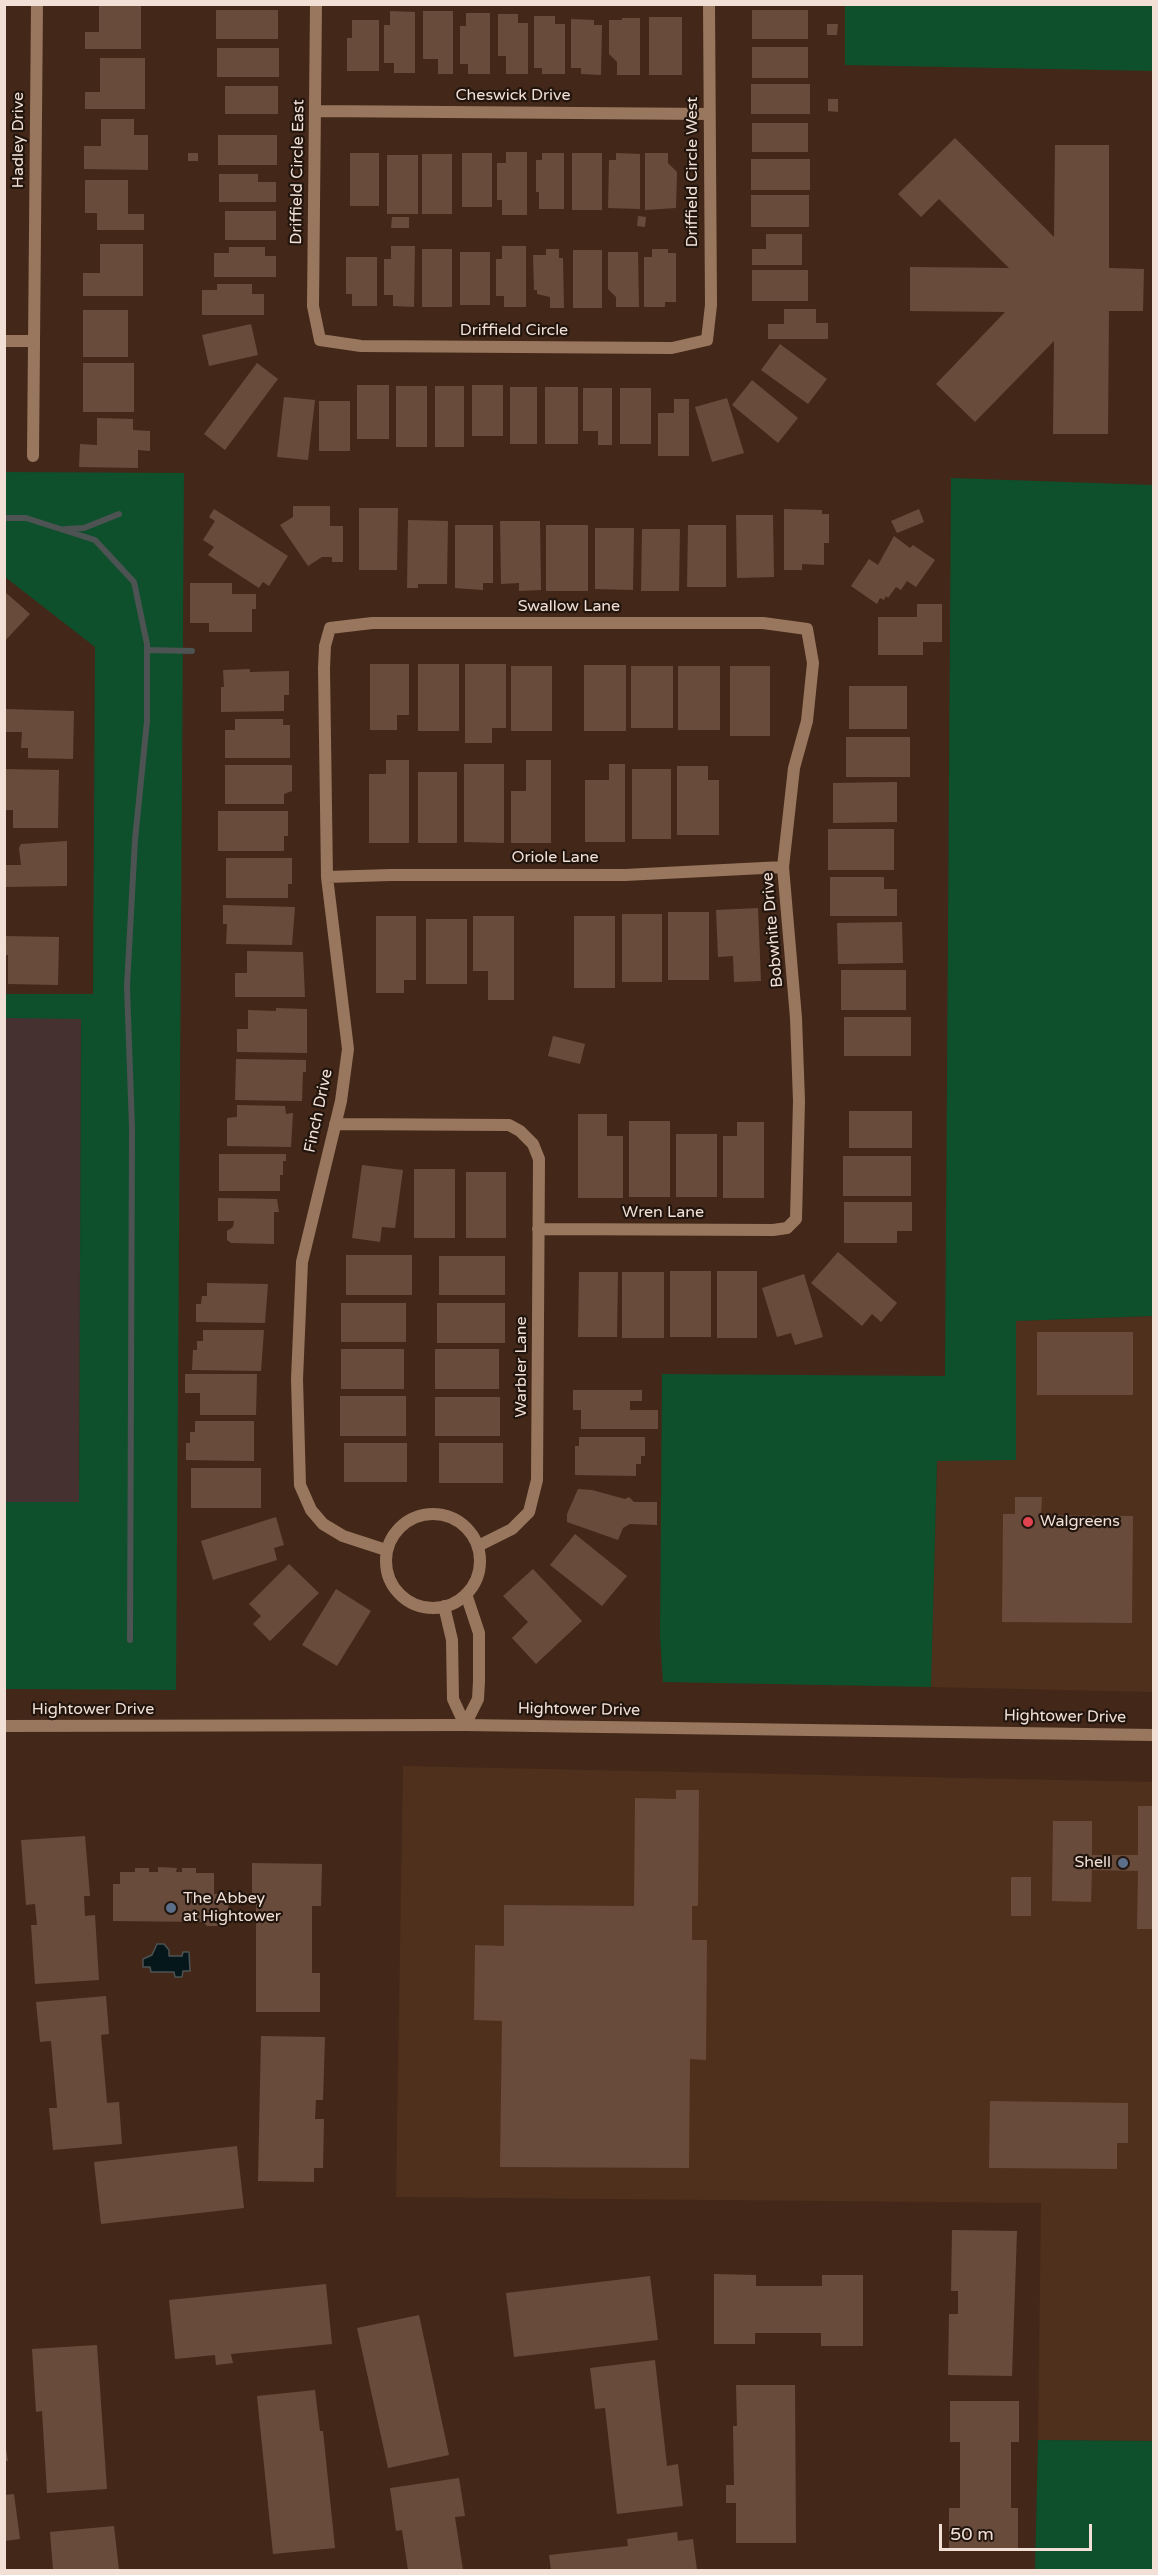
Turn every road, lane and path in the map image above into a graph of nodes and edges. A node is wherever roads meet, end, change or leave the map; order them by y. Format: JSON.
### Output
{"nodes":[{"id":1,"x":37,"y":4,"type":"edge"},
{"id":2,"x":316,"y":4,"type":"edge"},
{"id":3,"x":709,"y":4,"type":"edge"},
{"id":4,"x":316,"y":111,"type":"junction"},
{"id":5,"x":709,"y":114,"type":"junction"},
{"id":6,"x":320,"y":340,"type":"joint"},
{"id":7,"x":707,"y":340,"type":"joint"},
{"id":8,"x":4,"y":341,"type":"edge"},
{"id":9,"x":34,"y":341,"type":"junction"},
{"id":10,"x":33,"y":456,"type":"dead end"},
{"id":11,"x":330,"y":628,"type":"joint"},
{"id":12,"x":807,"y":629,"type":"joint"},
{"id":13,"x":783,"y":867,"type":"junction"},
{"id":14,"x":327,"y":877,"type":"junction"},
{"id":15,"x":335,"y":1124,"type":"junction"},
{"id":16,"x":787,"y":1228,"type":"joint"},
{"id":17,"x":538,"y":1229,"type":"junction"},
{"id":18,"x":478,"y":1546,"type":"junction"},
{"id":19,"x":386,"y":1550,"type":"junction"},
{"id":20,"x":466,"y":1594,"type":"junction"},
{"id":21,"x":444,"y":1606,"type":"junction"},
{"id":22,"x":465,"y":1725,"type":"junction"},
{"id":23,"x":4,"y":1726,"type":"edge"},
{"id":24,"x":1154,"y":1735,"type":"edge"}],
"edges":[{"from":1,"to":9,"type":"street","name":"Hadley Drive"},
{"from":2,"to":4,"type":"street","name":"Driffield Circle East"},
{"from":3,"to":5,"type":"street","name":"Driffield Circle West"},
{"from":4,"to":5,"type":"street","name":"Cheswick Drive"},
{"from":4,"to":6,"type":"street","name":"Driffield Circle East"},
{"from":5,"to":7,"type":"street","name":"Driffield Circle West"},
{"from":6,"to":7,"type":"street","name":"Driffield Circle"},
{"from":8,"to":9,"type":"street"},
{"from":9,"to":10,"type":"street","name":"Hadley Drive"},
{"from":11,"to":12,"type":"street","name":"Swallow Lane"},
{"from":11,"to":14,"type":"street","name":"Finch Drive"},
{"from":12,"to":13,"type":"street","name":"Bobwhite Drive"},
{"from":13,"to":14,"type":"street","name":"Oriole Lane"},
{"from":13,"to":16,"type":"street","name":"Bobwhite Drive"},
{"from":14,"to":15,"type":"street","name":"Finch Drive"},
{"from":15,"to":17,"type":"street","name":"Warbler Lane"},
{"from":15,"to":19,"type":"street","name":"Finch Drive"},
{"from":16,"to":17,"type":"street","name":"Wren Lane"},
{"from":17,"to":18,"type":"street","name":"Warbler Lane"},
{"from":18,"to":19,"type":"street"},
{"from":18,"to":20,"type":"street"},
{"from":19,"to":21,"type":"street"},
{"from":20,"to":21,"type":"street"},
{"from":20,"to":22,"type":"street"},
{"from":21,"to":22,"type":"street"},
{"from":22,"to":23,"type":"street","name":"Hightower Drive"},
{"from":22,"to":24,"type":"street","name":"Hightower Drive"}]}
